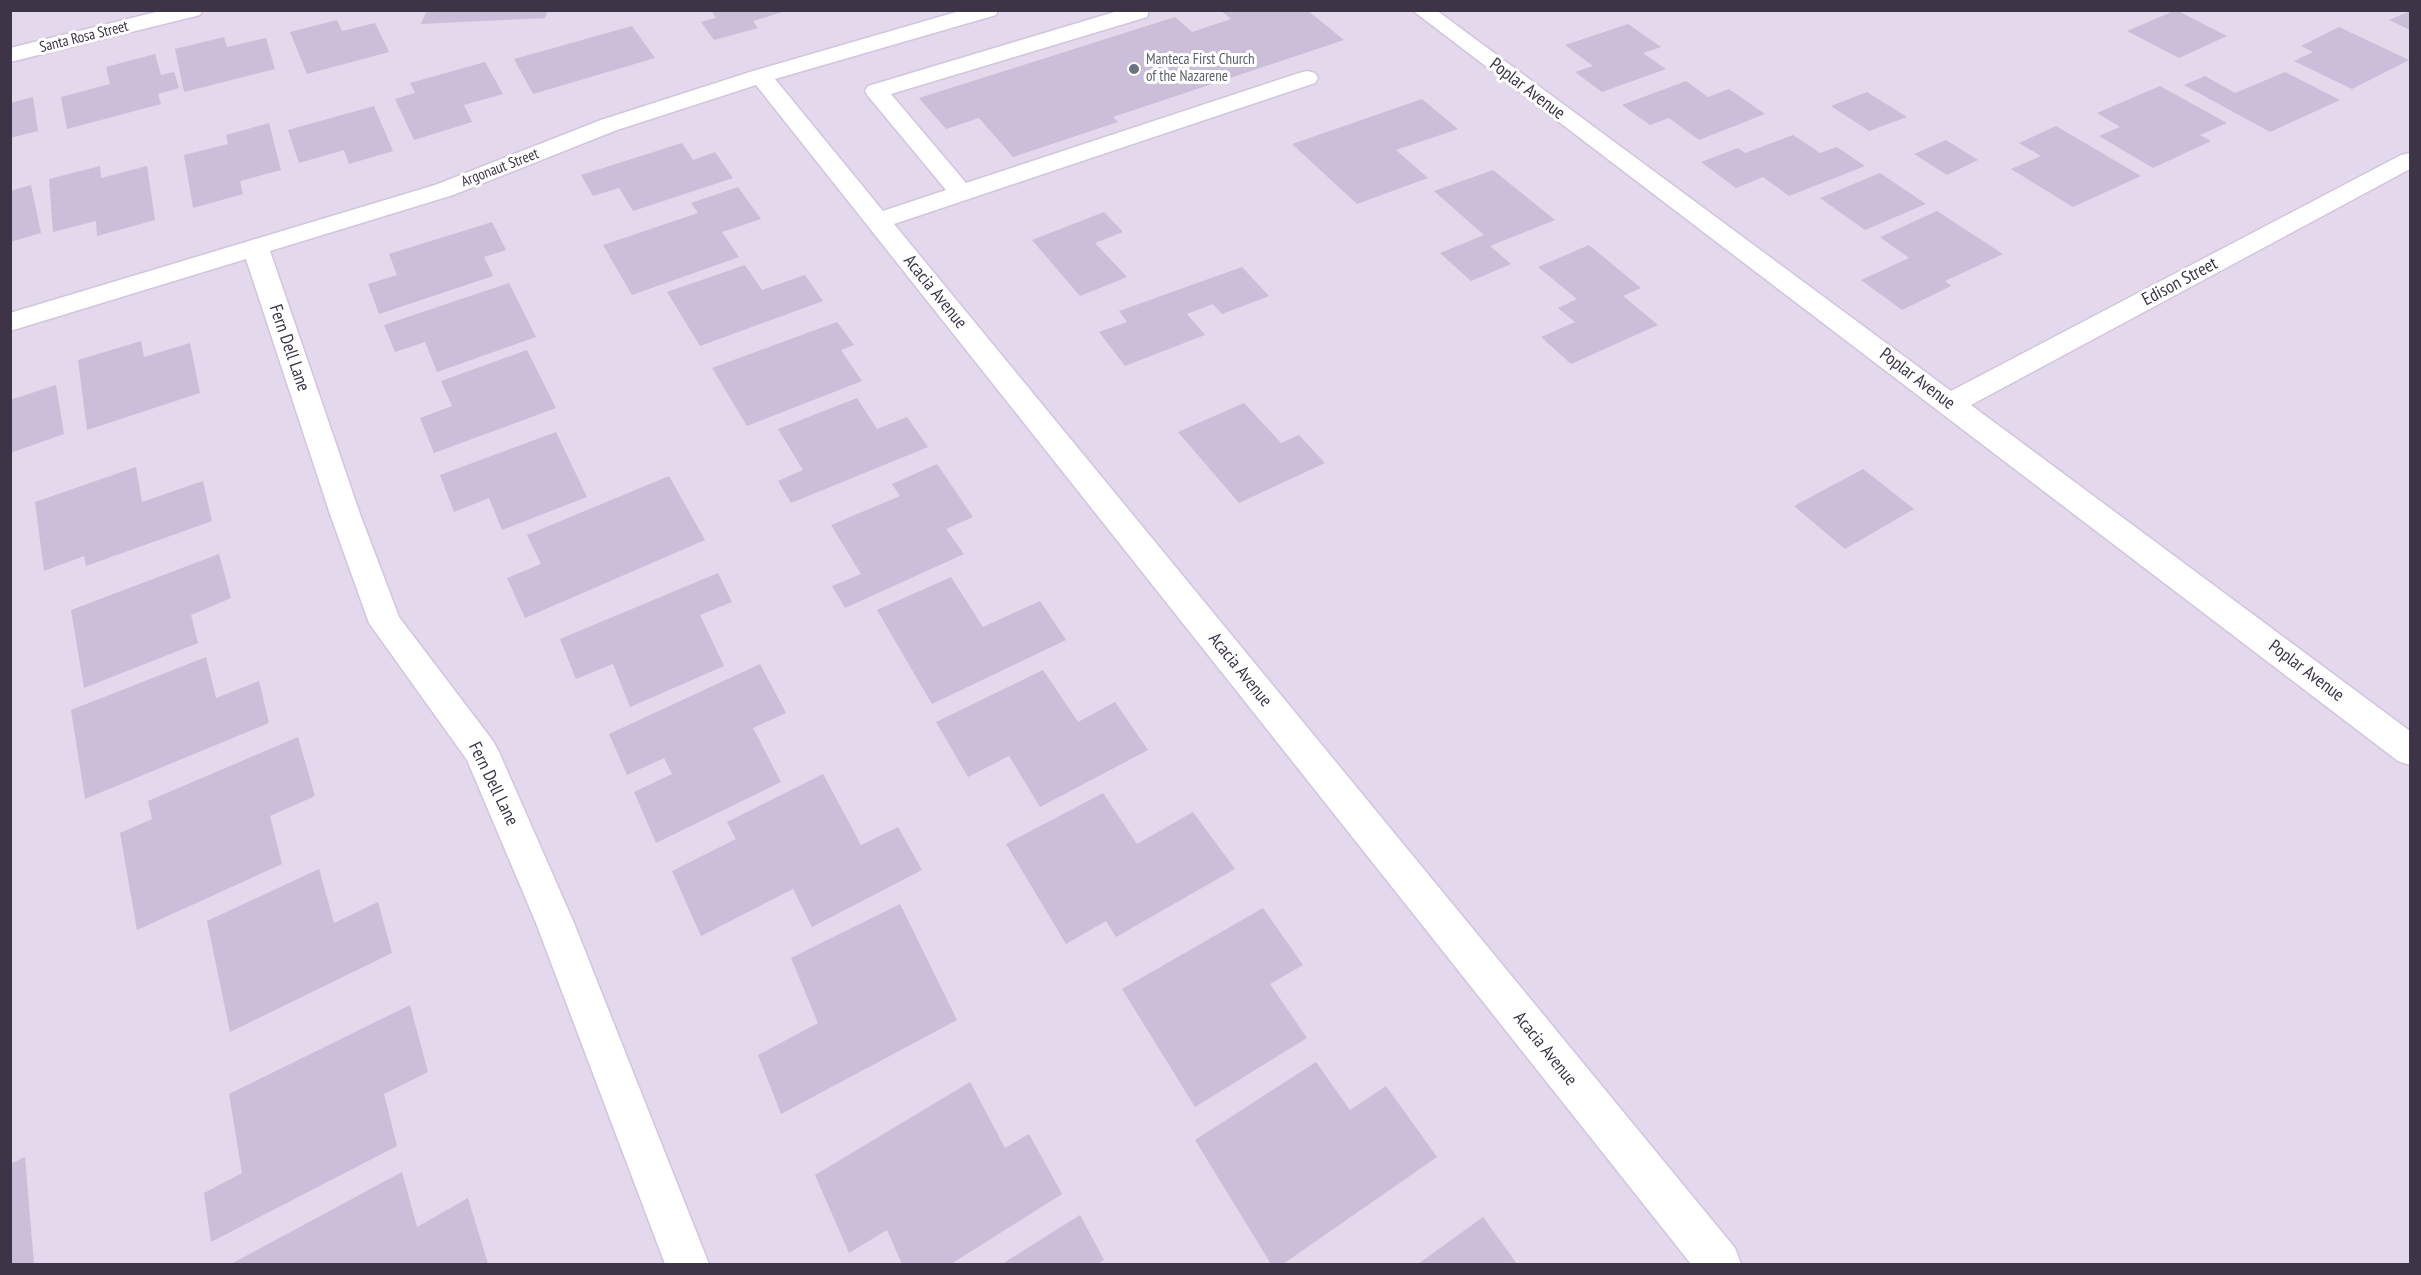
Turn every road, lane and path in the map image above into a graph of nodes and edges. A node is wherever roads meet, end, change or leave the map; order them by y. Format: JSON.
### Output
{"nodes":[{"id":1,"x":192,"y":10,"type":"edge"},
{"id":2,"x":988,"y":10,"type":"edge"},
{"id":3,"x":1136,"y":10,"type":"edge"},
{"id":4,"x":1422,"y":10,"type":"edge"},
{"id":5,"x":10,"y":55,"type":"edge"},
{"id":6,"x":761,"y":76,"type":"junction"},
{"id":7,"x":1307,"y":78,"type":"dead end"},
{"id":8,"x":2410,"y":160,"type":"edge"},
{"id":9,"x":961,"y":194,"type":"junction"},
{"id":10,"x":878,"y":221,"type":"junction"},
{"id":11,"x":256,"y":249,"type":"junction"},
{"id":12,"x":10,"y":322,"type":"edge"},
{"id":13,"x":1950,"y":404,"type":"junction"},
{"id":14,"x":2410,"y":750,"type":"edge"},
{"id":15,"x":687,"y":1264,"type":"edge"},
{"id":16,"x":1719,"y":1264,"type":"edge"}],
"edges":[{"from":1,"to":5,"type":"street","name":"Santa Rosa Street"},
{"from":2,"to":6,"type":"street","name":"Argonaut Street"},
{"from":3,"to":9,"type":"street"},
{"from":4,"to":13,"type":"street","name":"Poplar Avenue"},
{"from":6,"to":10,"type":"street","name":"Acacia Avenue"},
{"from":6,"to":11,"type":"street","name":"Argonaut Street"},
{"from":7,"to":9,"type":"street"},
{"from":8,"to":13,"type":"street","name":"Edison Street"},
{"from":9,"to":10,"type":"street"},
{"from":10,"to":16,"type":"street","name":"Acacia Avenue"},
{"from":11,"to":12,"type":"street","name":"Argonaut Street"},
{"from":11,"to":15,"type":"street","name":"Fern Dell Lane"},
{"from":13,"to":14,"type":"street","name":"Poplar Avenue"}]}
